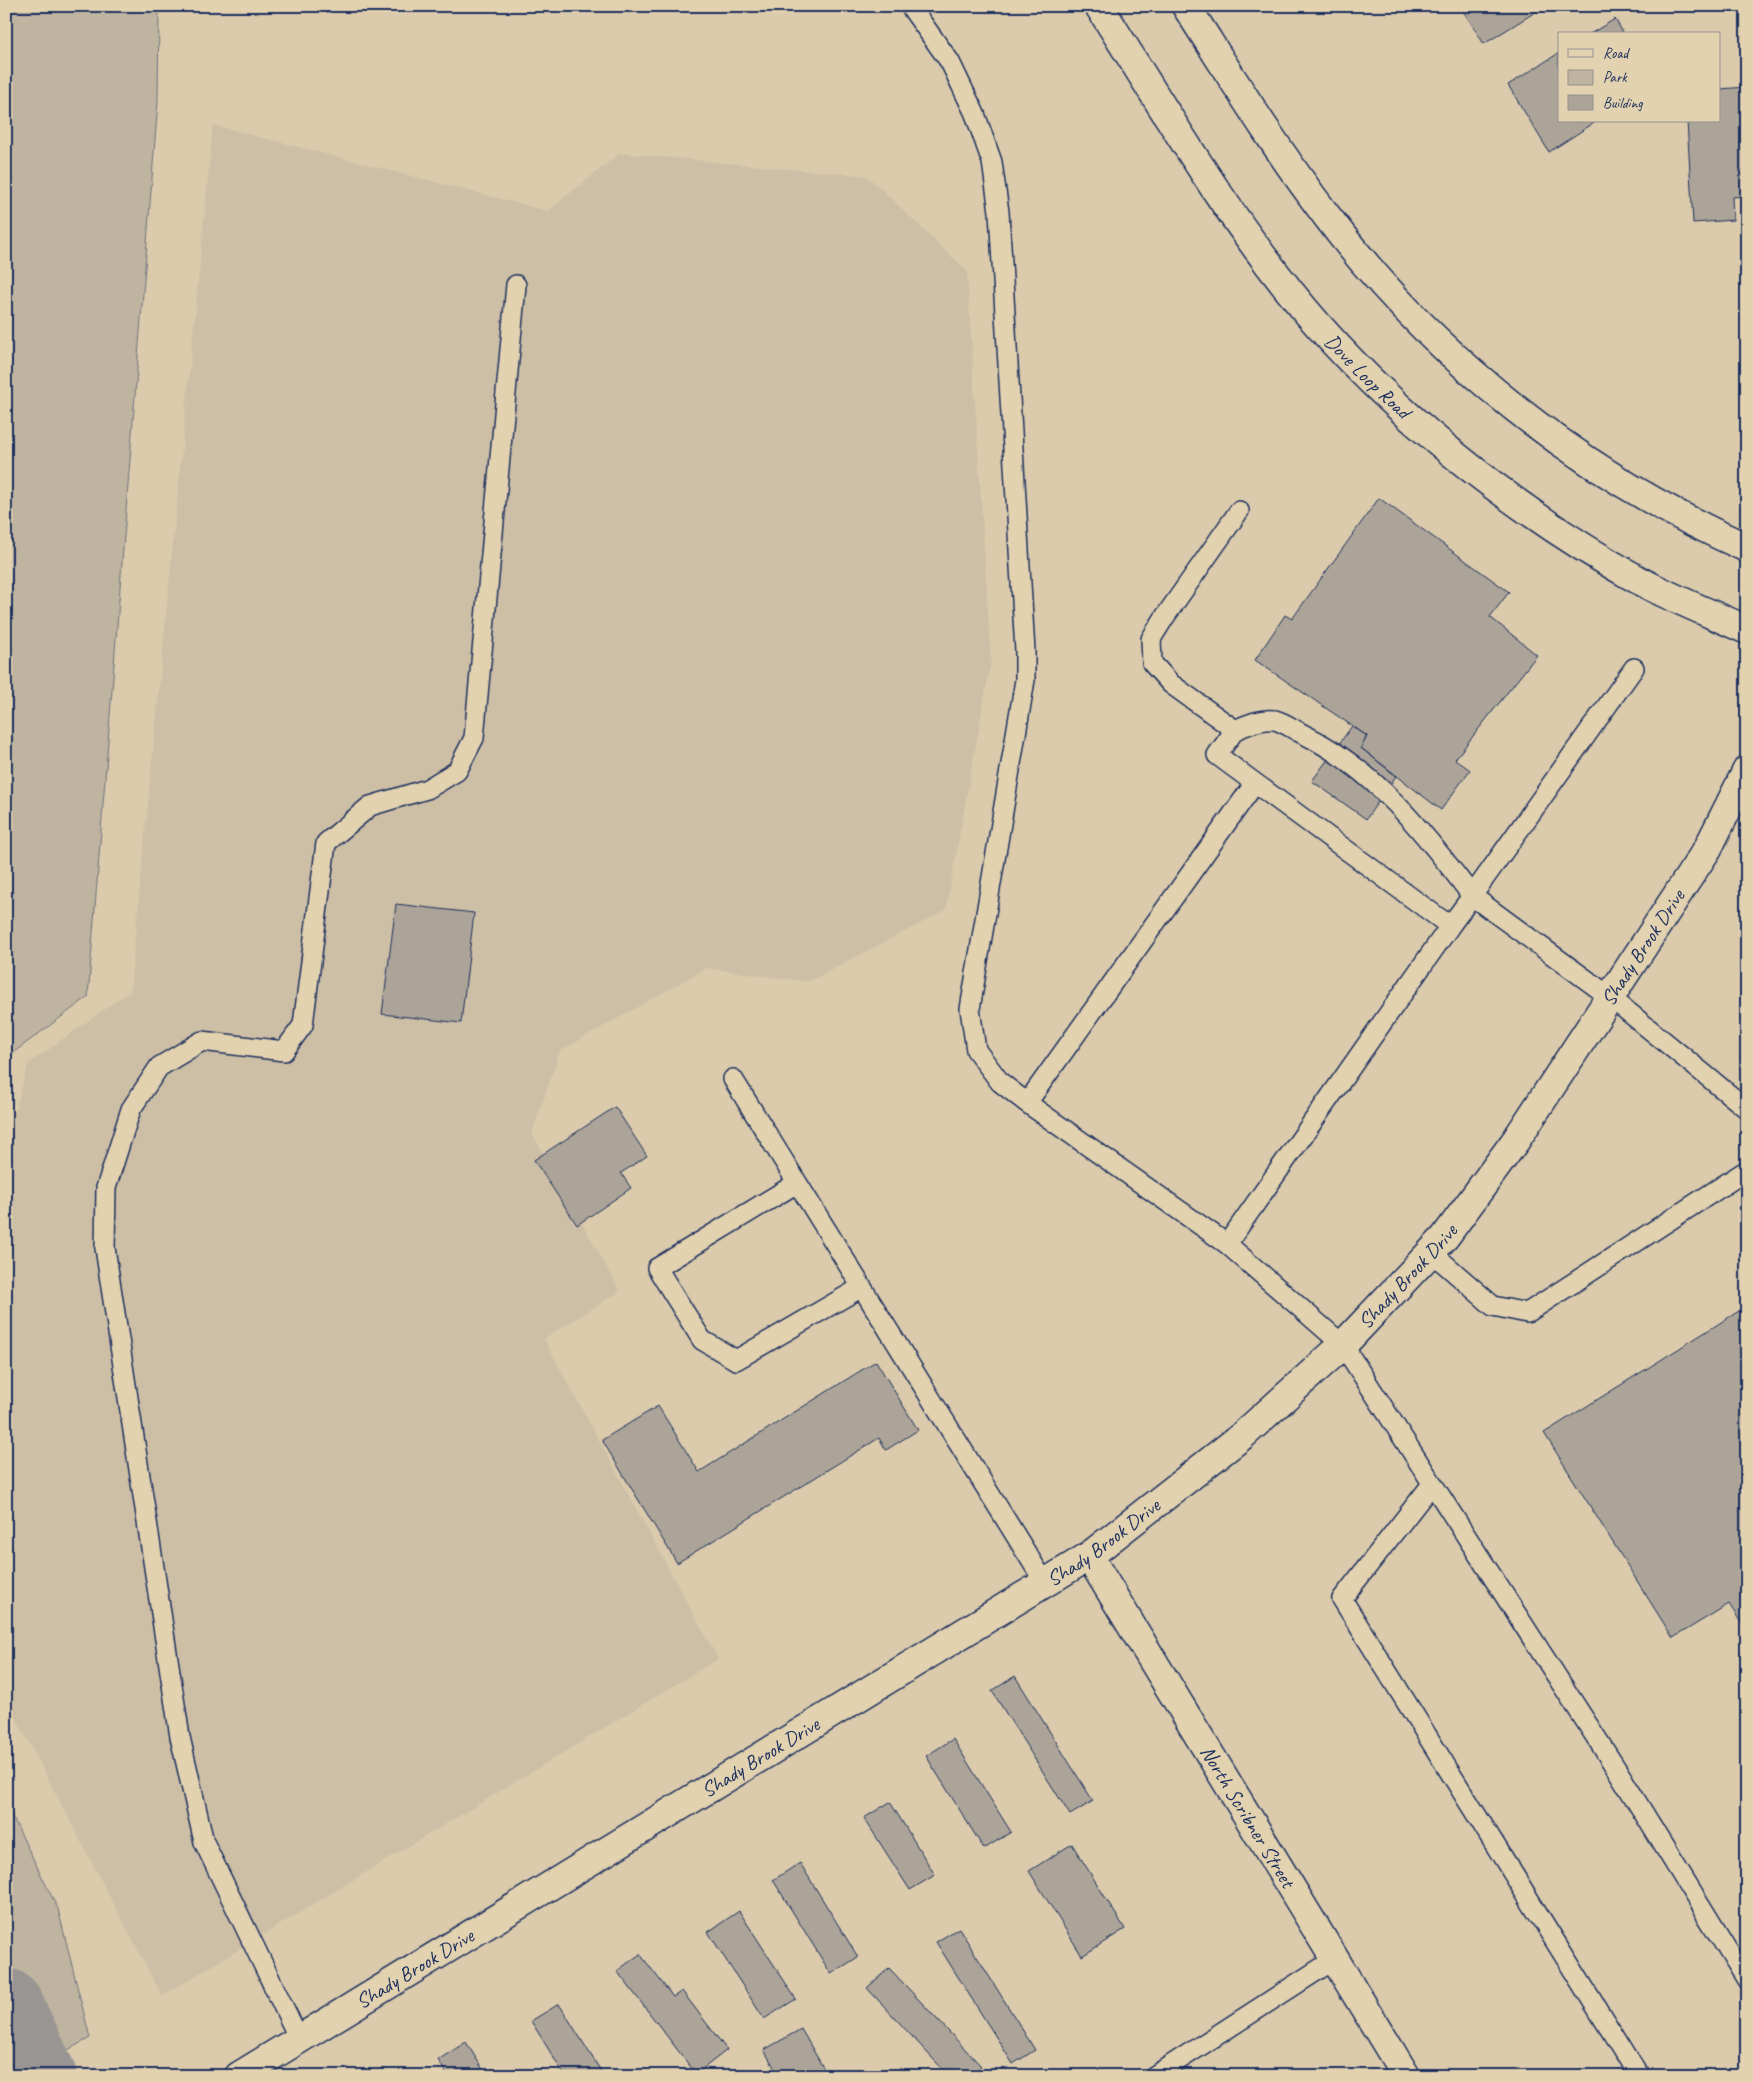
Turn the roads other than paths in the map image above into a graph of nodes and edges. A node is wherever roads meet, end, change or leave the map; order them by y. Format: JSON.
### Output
{"nodes":[{"id":1,"x":910,"y":6,"type":"edge"},
{"id":2,"x":1099,"y":6,"type":"edge"},
{"id":3,"x":1186,"y":6,"type":"edge"},
{"id":4,"x":516,"y":285,"type":"dead end"},
{"id":5,"x":1239,"y":511,"type":"dead end"},
{"id":6,"x":1747,"y":548,"type":"edge"},
{"id":7,"x":1747,"y":630,"type":"edge"},
{"id":8,"x":1634,"y":668,"type":"dead end"},
{"id":9,"x":1235,"y":730,"type":"junction"},
{"id":10,"x":1747,"y":770,"type":"edge"},
{"id":11,"x":1255,"y":783,"type":"junction"},
{"id":12,"x":1472,"y":896,"type":"junction"},
{"id":13,"x":1450,"y":926,"type":"junction"},
{"id":14,"x":1610,"y":997,"type":"junction"},
{"id":15,"x":733,"y":1079,"type":"dead end"},
{"id":16,"x":1027,"y":1102,"type":"junction"},
{"id":17,"x":1747,"y":1109,"type":"edge"},
{"id":18,"x":1747,"y":1170,"type":"edge"},
{"id":19,"x":797,"y":1183,"type":"junction"},
{"id":20,"x":1227,"y":1244,"type":"junction"},
{"id":21,"x":1431,"y":1252,"type":"junction"},
{"id":22,"x":862,"y":1287,"type":"junction"},
{"id":23,"x":1342,"y":1345,"type":"junction"},
{"id":24,"x":1432,"y":1484,"type":"junction"},
{"id":25,"x":1089,"y":1556,"type":"junction"},
{"id":26,"x":1045,"y":1583,"type":"junction"},
{"id":27,"x":1335,"y":1959,"type":"junction"},
{"id":28,"x":1747,"y":1981,"type":"edge"},
{"id":29,"x":299,"y":2039,"type":"junction"},
{"id":30,"x":240,"y":2076,"type":"edge"},
{"id":31,"x":1154,"y":2076,"type":"edge"},
{"id":32,"x":1406,"y":2076,"type":"edge"},
{"id":33,"x":1639,"y":2076,"type":"edge"}],
"edges":[{"from":1,"to":16,"type":"lane"},
{"from":2,"to":7,"type":"street","name":"Dove Loop Road"},
{"from":3,"to":6,"type":"street"},
{"from":4,"to":29,"type":"lane"},
{"from":5,"to":9,"type":"lane"},
{"from":8,"to":12,"type":"lane"},
{"from":9,"to":11,"type":"lane"},
{"from":9,"to":12,"type":"lane"},
{"from":10,"to":14,"type":"street","name":"Shady Brook Drive"},
{"from":11,"to":13,"type":"lane"},
{"from":11,"to":16,"type":"lane"},
{"from":12,"to":13,"type":"lane"},
{"from":12,"to":14,"type":"lane"},
{"from":13,"to":20,"type":"lane"},
{"from":14,"to":17,"type":"lane"},
{"from":14,"to":21,"type":"street","name":"Shady Brook Drive"},
{"from":15,"to":19,"type":"lane"},
{"from":16,"to":20,"type":"lane"},
{"from":18,"to":21,"type":"lane"},
{"from":19,"to":22,"type":"lane"},
{"from":19,"to":22,"type":"lane"},
{"from":20,"to":23,"type":"lane"},
{"from":21,"to":23,"type":"street","name":"Shady Brook Drive"},
{"from":22,"to":26,"type":"lane"},
{"from":23,"to":24,"type":"lane"},
{"from":23,"to":25,"type":"street","name":"Shady Brook Drive"},
{"from":24,"to":28,"type":"lane"},
{"from":24,"to":33,"type":"lane"},
{"from":25,"to":26,"type":"street","name":"Shady Brook Drive"},
{"from":25,"to":27,"type":"street","name":"North Scribner Street"},
{"from":26,"to":29,"type":"street","name":"Shady Brook Drive"},
{"from":27,"to":31,"type":"lane"},
{"from":27,"to":32,"type":"street","name":"North Scribner Street"},
{"from":29,"to":30,"type":"street","name":"Shady Brook Drive"}]}
